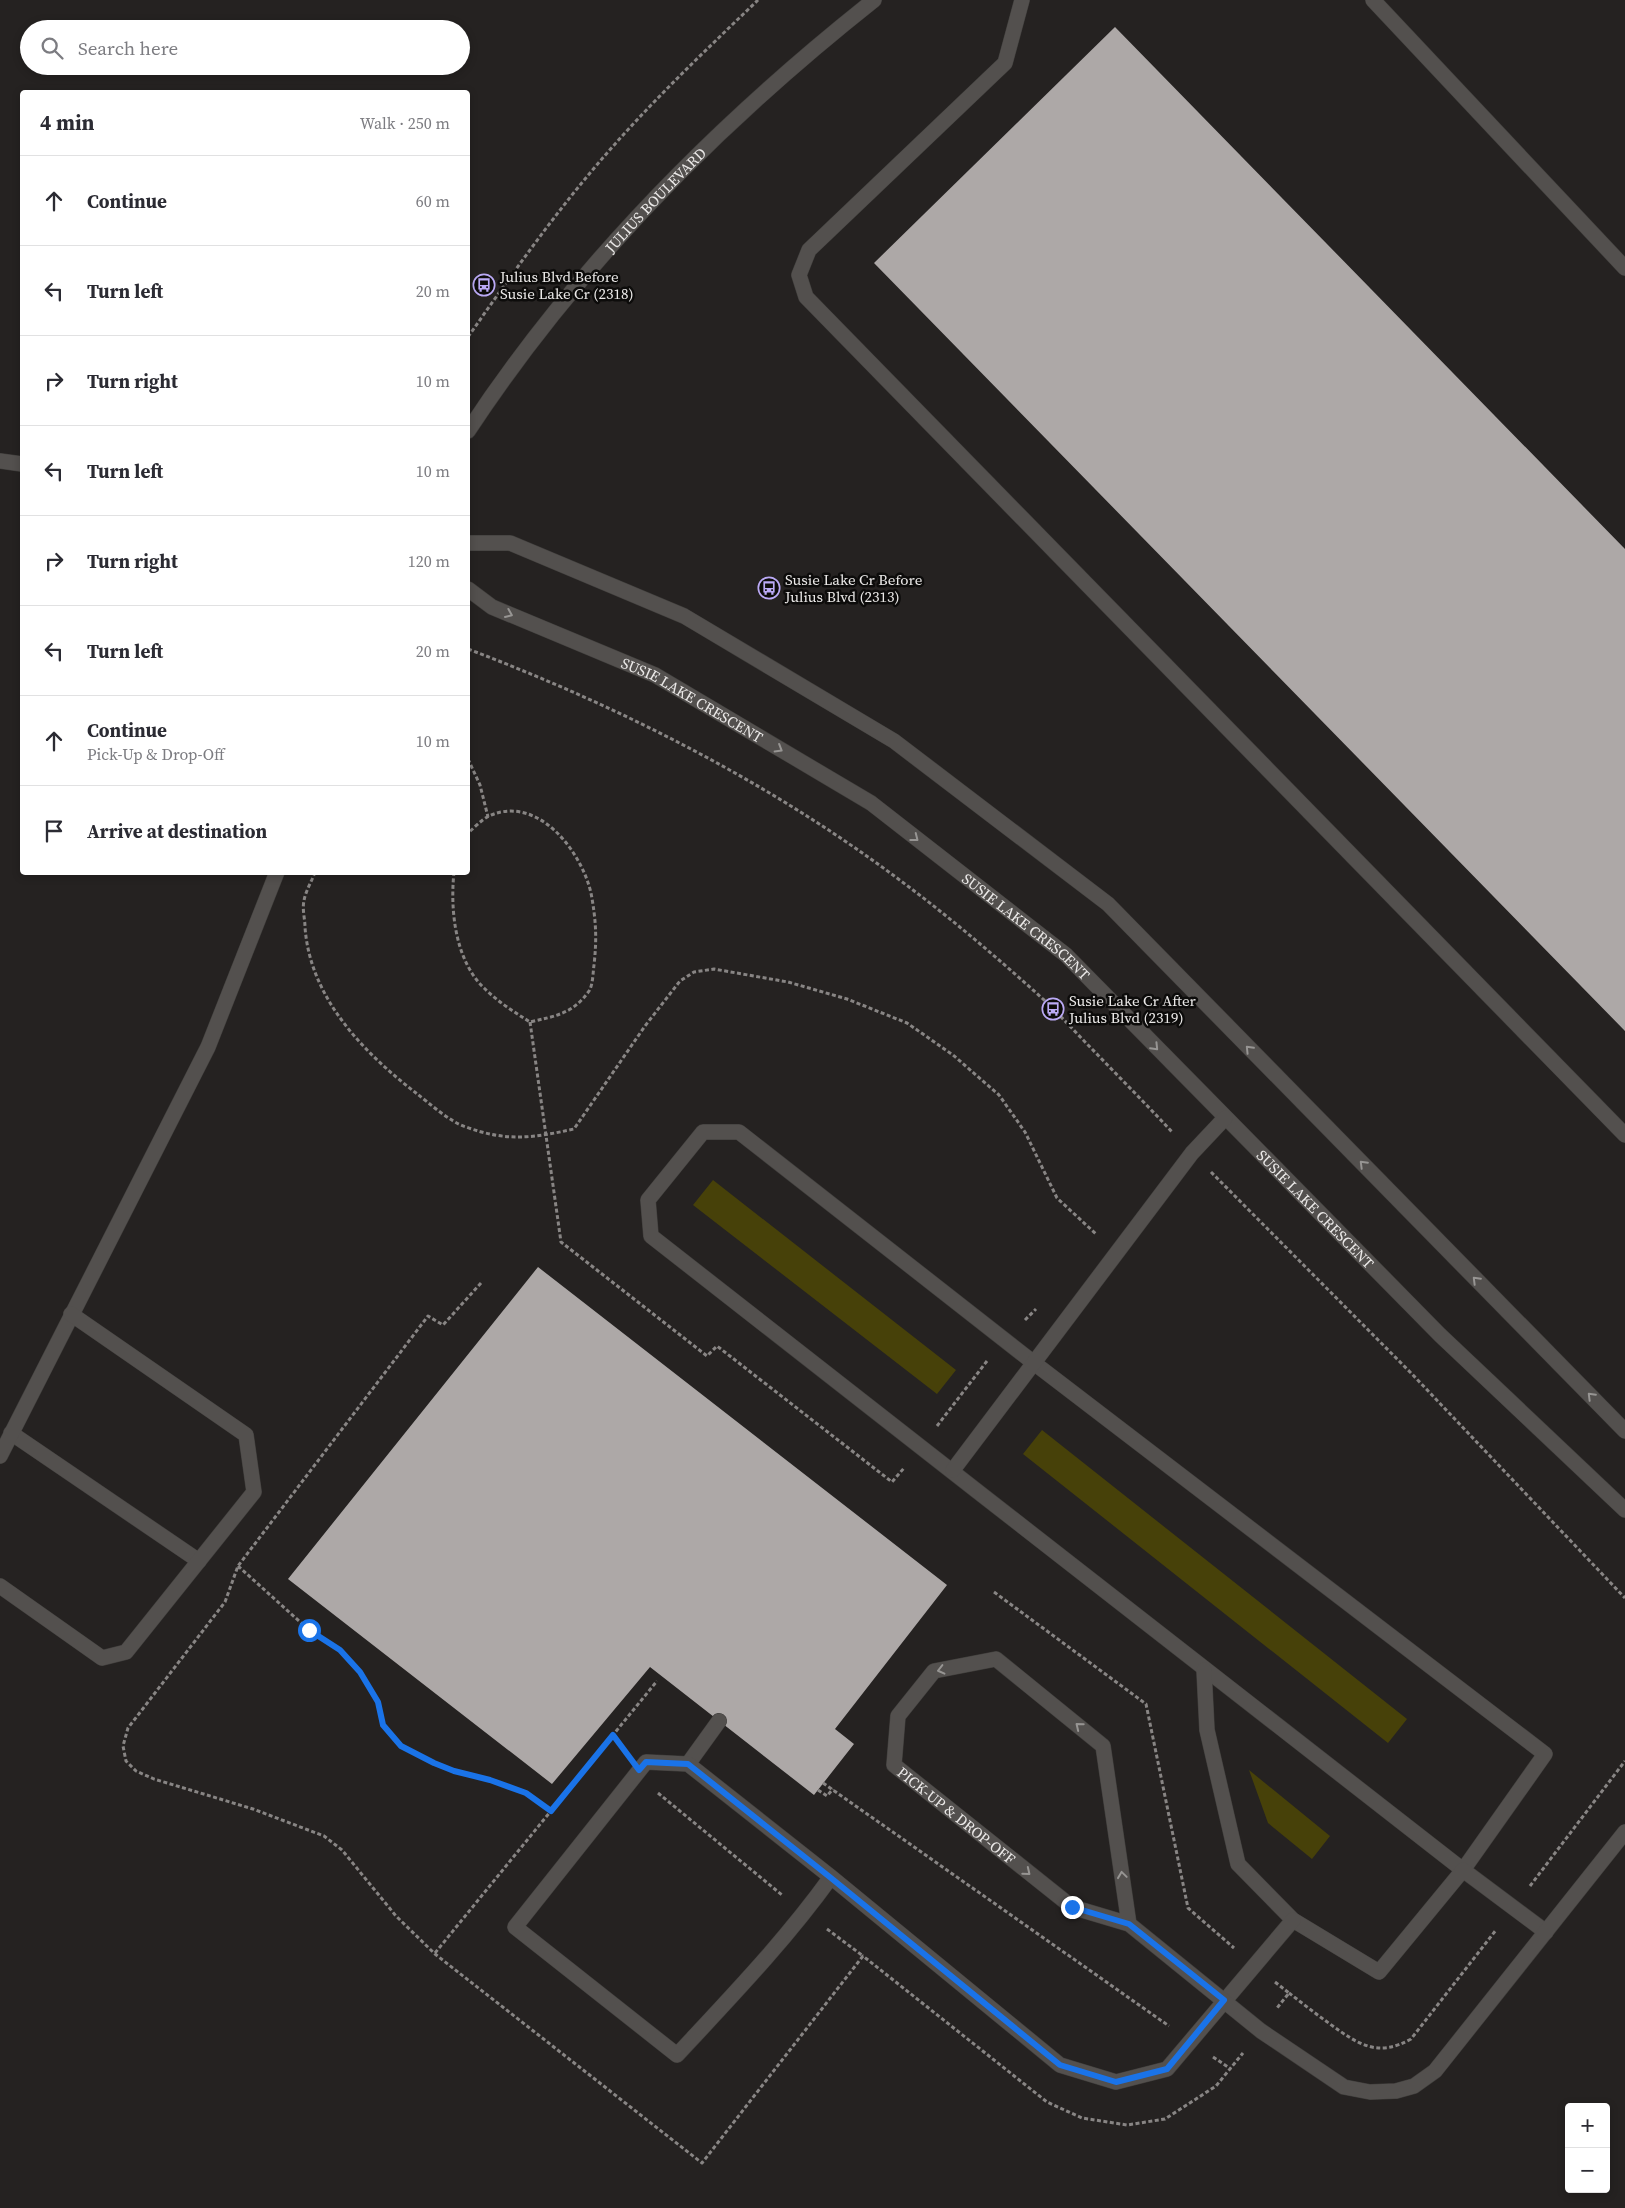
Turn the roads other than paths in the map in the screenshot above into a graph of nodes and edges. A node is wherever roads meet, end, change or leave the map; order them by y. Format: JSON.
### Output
{"nodes":[{"id":1,"x":874,"y":0,"type":"edge"},
{"id":2,"x":1022,"y":0,"type":"edge"},
{"id":3,"x":1380,"y":3,"type":"edge"},
{"id":4,"x":1625,"y":268,"type":"edge"},
{"id":5,"x":470,"y":428,"type":"edge"},
{"id":6,"x":0,"y":462,"type":"edge"},
{"id":7,"x":20,"y":464,"type":"edge"},
{"id":8,"x":470,"y":543,"type":"edge"},
{"id":9,"x":470,"y":590,"type":"edge"},
{"id":10,"x":276,"y":875,"type":"edge"},
{"id":11,"x":1225,"y":1118,"type":"junction"},
{"id":12,"x":1625,"y":1135,"type":"edge"},
{"id":13,"x":71,"y":1314,"type":"junction"},
{"id":14,"x":1034,"y":1363,"type":"junction"},
{"id":15,"x":1625,"y":1431,"type":"edge"},
{"id":16,"x":11,"y":1433,"type":"junction"},
{"id":17,"x":0,"y":1456,"type":"edge"},
{"id":18,"x":953,"y":1470,"type":"junction"},
{"id":19,"x":1625,"y":1510,"type":"edge"},
{"id":20,"x":199,"y":1561,"type":"junction"},
{"id":21,"x":0,"y":1586,"type":"edge"},
{"id":22,"x":1204,"y":1670,"type":"junction"},
{"id":23,"x":719,"y":1721,"type":"dead end"},
{"id":24,"x":688,"y":1764,"type":"junction"},
{"id":25,"x":1625,"y":1832,"type":"edge"},
{"id":26,"x":1463,"y":1870,"type":"junction"},
{"id":27,"x":831,"y":1878,"type":"junction"},
{"id":28,"x":1293,"y":1920,"type":"junction"},
{"id":29,"x":1129,"y":1924,"type":"junction"},
{"id":30,"x":1546,"y":1932,"type":"junction"},
{"id":31,"x":1224,"y":2000,"type":"junction"}],
"edges":[{"from":1,"to":5,"type":"street","name":"JULIUS BOULEVARD"},
{"from":2,"to":12,"type":"street"},
{"from":3,"to":4,"type":"street"},
{"from":6,"to":7,"type":"street"},
{"from":15,"to":8,"type":"street","one_way":true},
{"from":9,"to":11,"type":"street","name":"SUSIE LAKE CRESCENT","one_way":true},
{"from":10,"to":13,"type":"street"},
{"from":11,"to":14,"type":"street"},
{"from":11,"to":19,"type":"street","name":"SUSIE LAKE CRESCENT"},
{"from":13,"to":16,"type":"street"},
{"from":13,"to":20,"type":"street"},
{"from":14,"to":18,"type":"street"},
{"from":14,"to":18,"type":"street"},
{"from":14,"to":26,"type":"street"},
{"from":16,"to":17,"type":"street"},
{"from":16,"to":20,"type":"street"},
{"from":18,"to":22,"type":"street"},
{"from":20,"to":21,"type":"street"},
{"from":22,"to":26,"type":"street"},
{"from":22,"to":28,"type":"street"},
{"from":23,"to":24,"type":"street"},
{"from":24,"to":27,"type":"street"},
{"from":24,"to":27,"type":"street"},
{"from":25,"to":30,"type":"street"},
{"from":26,"to":28,"type":"street"},
{"from":26,"to":30,"type":"street"},
{"from":27,"to":31,"type":"street"},
{"from":28,"to":31,"type":"street"},
{"from":29,"to":29,"type":"street","name":"PICK-UP & DROP-OFF","one_way":true},
{"from":29,"to":31,"type":"street"},
{"from":30,"to":31,"type":"street"}]}
